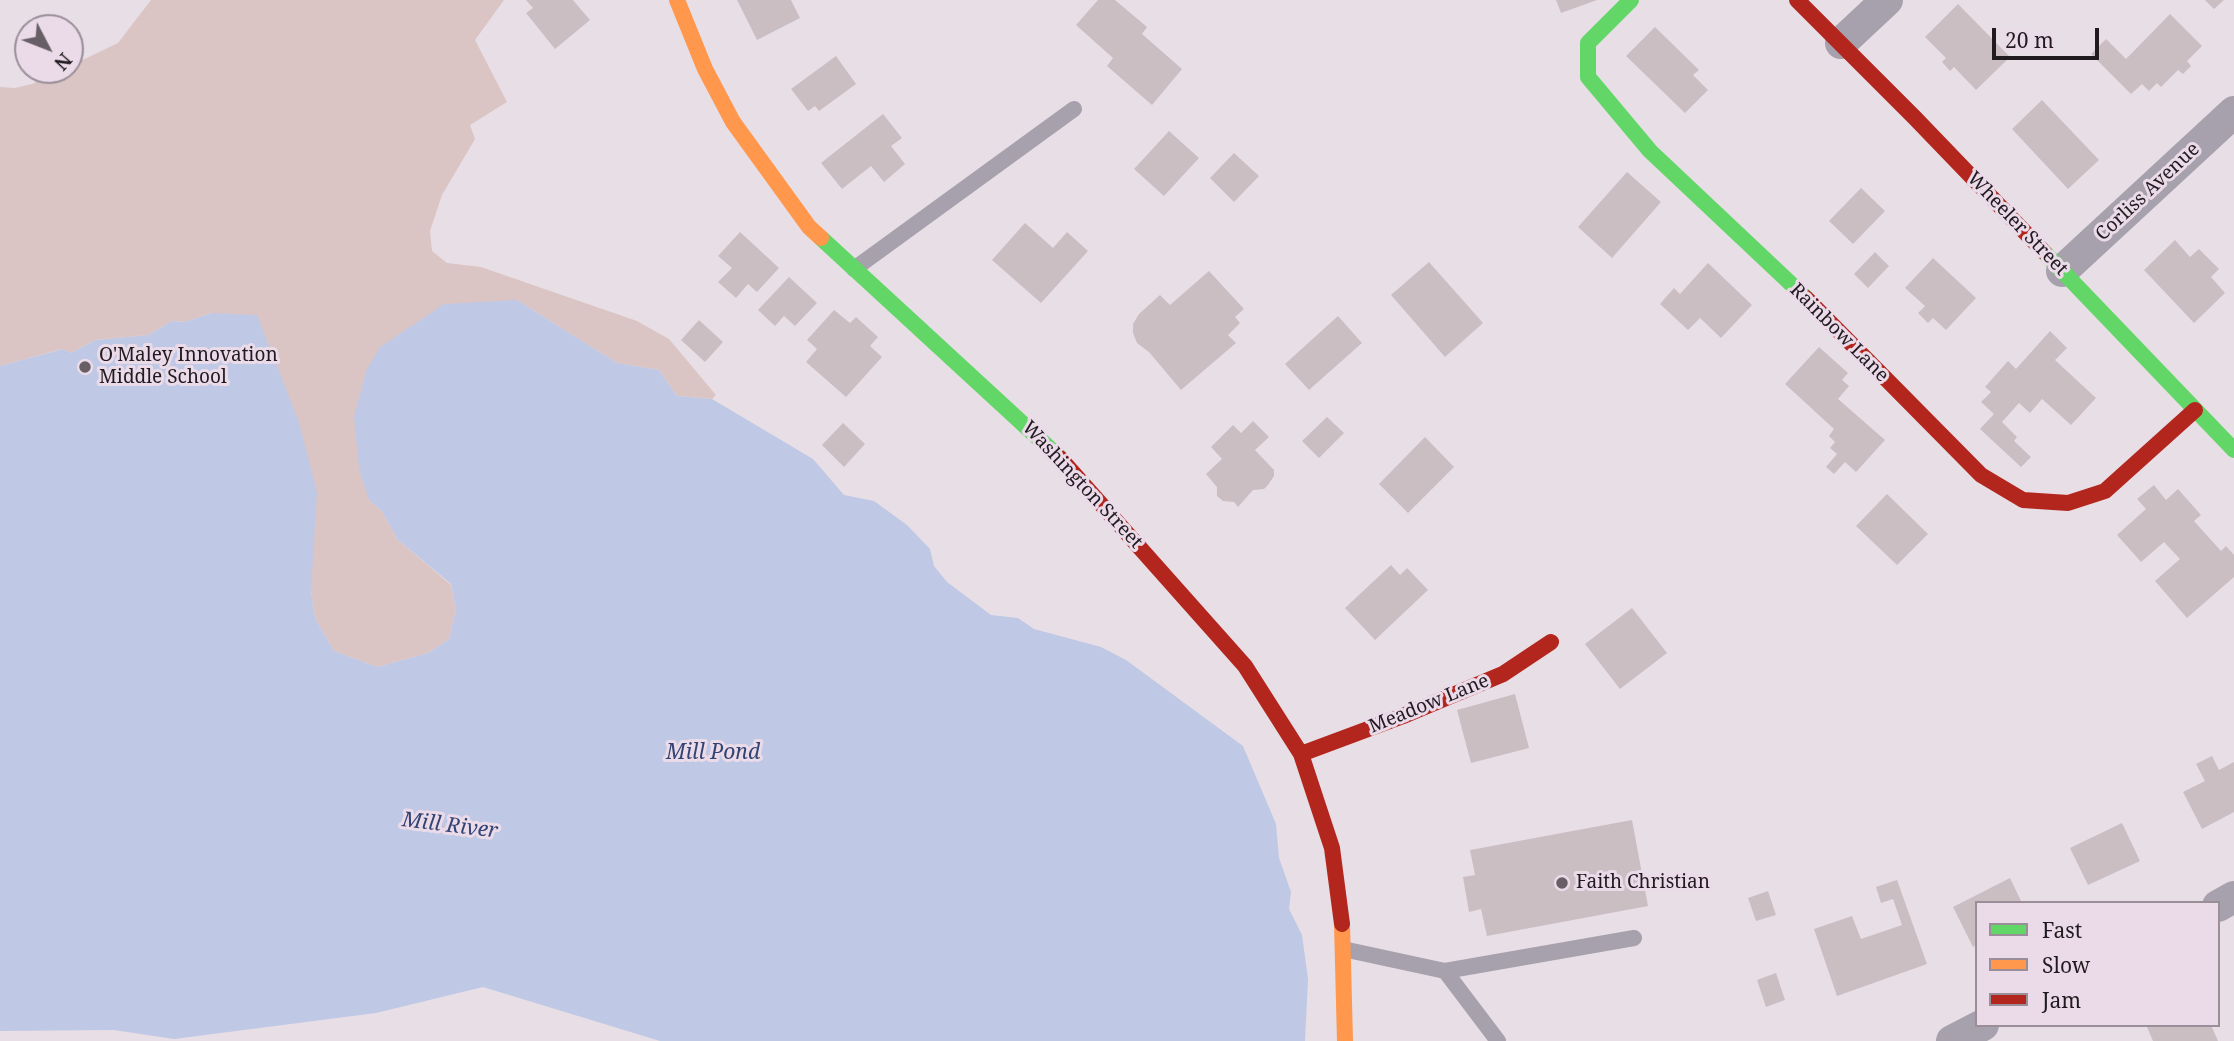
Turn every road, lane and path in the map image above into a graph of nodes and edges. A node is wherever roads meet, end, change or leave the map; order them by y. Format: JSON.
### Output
{"nodes":[{"id":1,"x":677,"y":0,"type":"edge"},
{"id":2,"x":1631,"y":0,"type":"edge"},
{"id":3,"x":1797,"y":0,"type":"edge"},
{"id":4,"x":1887,"y":0,"type":"edge"},
{"id":5,"x":1840,"y":43,"type":"junction"},
{"id":6,"x":1074,"y":109,"type":"dead end"},
{"id":7,"x":2234,"y":113,"type":"edge"},
{"id":8,"x":854,"y":270,"type":"junction"},
{"id":9,"x":2062,"y":271,"type":"junction"},
{"id":10,"x":2195,"y":410,"type":"junction"},
{"id":11,"x":2234,"y":450,"type":"edge"},
{"id":12,"x":1551,"y":642,"type":"dead end"},
{"id":13,"x":1301,"y":754,"type":"junction"},
{"id":14,"x":1634,"y":938,"type":"dead end"},
{"id":15,"x":1343,"y":949,"type":"junction"},
{"id":16,"x":1445,"y":971,"type":"junction"},
{"id":17,"x":1979,"y":1027,"type":"edge"},
{"id":18,"x":1346,"y":1041,"type":"edge"},
{"id":19,"x":1498,"y":1041,"type":"edge"},
{"id":20,"x":1952,"y":1041,"type":"edge"}],
"edges":[{"from":1,"to":8,"type":"street","name":"Washington Street"},
{"from":2,"to":10,"type":"street","name":"Rainbow Lane"},
{"from":3,"to":5,"type":"street","name":"Wheeler Street"},
{"from":4,"to":5,"type":"street"},
{"from":5,"to":9,"type":"street","name":"Wheeler Street"},
{"from":6,"to":8,"type":"lane"},
{"from":7,"to":9,"type":"street","name":"Corliss Avenue"},
{"from":8,"to":13,"type":"street","name":"Washington Street"},
{"from":9,"to":10,"type":"street","name":"Wheeler Street"},
{"from":10,"to":11,"type":"street","name":"Wheeler Street"},
{"from":12,"to":13,"type":"street","name":"Meadow Lane"},
{"from":13,"to":15,"type":"street","name":"Washington Street"},
{"from":14,"to":16,"type":"lane"},
{"from":15,"to":16,"type":"lane"},
{"from":15,"to":18,"type":"street","name":"Washington Street"},
{"from":16,"to":19,"type":"lane"},
{"from":17,"to":20,"type":"street"}]}
